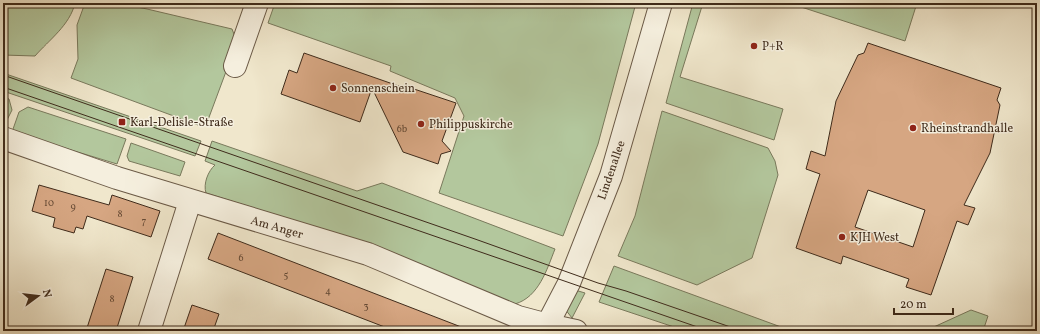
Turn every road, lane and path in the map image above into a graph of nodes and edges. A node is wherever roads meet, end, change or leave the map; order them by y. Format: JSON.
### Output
{"nodes":[{"id":1,"x":257,"y":3,"type":"edge"},
{"id":2,"x":661,"y":3,"type":"edge"},
{"id":3,"x":235,"y":66,"type":"dead end"},
{"id":4,"x":3,"y":138,"type":"edge"},
{"id":5,"x":190,"y":201,"type":"junction"},
{"id":6,"x":546,"y":328,"type":"edge"},
{"id":7,"x":149,"y":331,"type":"edge"},
{"id":8,"x":576,"y":331,"type":"edge"}],
"edges":[{"from":1,"to":3,"type":"street"},
{"from":2,"to":6,"type":"street","name":"Lindenallee"},
{"from":4,"to":5,"type":"street","name":"Am Anger"},
{"from":5,"to":6,"type":"street","name":"Am Anger"},
{"from":5,"to":7,"type":"street"},
{"from":6,"to":8,"type":"street","name":"Am Anger"}]}
